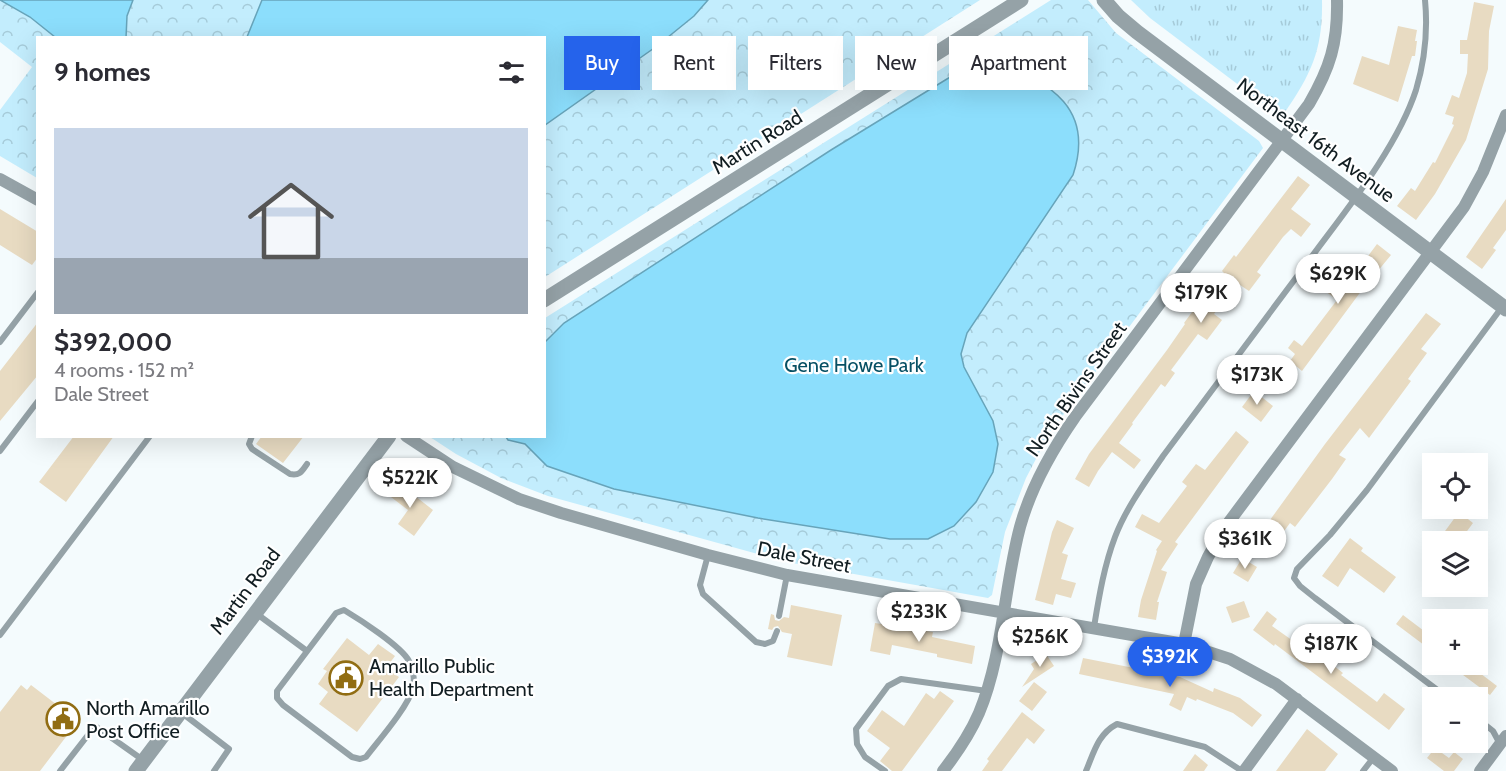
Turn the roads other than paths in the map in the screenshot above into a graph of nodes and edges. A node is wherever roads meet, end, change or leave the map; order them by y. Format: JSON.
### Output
{"nodes":[{"id":1,"x":1021,"y":0,"type":"edge"},
{"id":2,"x":1104,"y":0,"type":"edge"},
{"id":3,"x":1337,"y":0,"type":"edge"},
{"id":4,"x":1425,"y":0,"type":"edge"},
{"id":5,"x":1506,"y":116,"type":"edge"},
{"id":6,"x":1281,"y":141,"type":"junction"},
{"id":7,"x":0,"y":180,"type":"edge"},
{"id":8,"x":1356,"y":197,"type":"junction"},
{"id":9,"x":36,"y":199,"type":"edge"},
{"id":10,"x":1431,"y":253,"type":"junction"},
{"id":11,"x":36,"y":294,"type":"edge"},
{"id":12,"x":546,"y":299,"type":"edge"},
{"id":13,"x":1505,"y":306,"type":"edge"},
{"id":14,"x":0,"y":342,"type":"edge"},
{"id":15,"x":36,"y":404,"type":"edge"},
{"id":16,"x":148,"y":438,"type":"edge"},
{"id":17,"x":251,"y":438,"type":"edge"},
{"id":18,"x":387,"y":438,"type":"edge"},
{"id":19,"x":409,"y":438,"type":"edge"},
{"id":20,"x":0,"y":451,"type":"edge"},
{"id":21,"x":308,"y":464,"type":"dead end"},
{"id":22,"x":708,"y":555,"type":"junction"},
{"id":23,"x":787,"y":575,"type":"junction"},
{"id":24,"x":1003,"y":612,"type":"junction"},
{"id":25,"x":255,"y":613,"type":"junction"},
{"id":26,"x":779,"y":616,"type":"dead end"},
{"id":27,"x":1094,"y":627,"type":"junction"},
{"id":28,"x":777,"y":631,"type":"dead end"},
{"id":29,"x":0,"y":635,"type":"edge"},
{"id":30,"x":1184,"y":644,"type":"junction"},
{"id":31,"x":307,"y":651,"type":"junction"},
{"id":32,"x":1433,"y":687,"type":"edge"},
{"id":33,"x":987,"y":691,"type":"junction"},
{"id":34,"x":1297,"y":699,"type":"junction"},
{"id":35,"x":180,"y":712,"type":"junction"},
{"id":36,"x":1488,"y":727,"type":"edge"},
{"id":37,"x":1504,"y":743,"type":"edge"},
{"id":38,"x":1374,"y":757,"type":"junction"},
{"id":39,"x":140,"y":766,"type":"edge"},
{"id":40,"x":60,"y":771,"type":"edge"},
{"id":41,"x":214,"y":771,"type":"edge"},
{"id":42,"x":885,"y":771,"type":"edge"},
{"id":43,"x":943,"y":771,"type":"edge"},
{"id":44,"x":1086,"y":771,"type":"edge"},
{"id":45,"x":1243,"y":771,"type":"edge"},
{"id":46,"x":1363,"y":771,"type":"edge"},
{"id":47,"x":1392,"y":771,"type":"edge"},
{"id":48,"x":1480,"y":771,"type":"edge"}],
"edges":[{"from":1,"to":12,"type":"street","name":"Martin Road"},
{"from":2,"to":6,"type":"street","name":"Northeast 16th Avenue"},
{"from":3,"to":6,"type":"street","name":"North Bivins Street"},
{"from":4,"to":8,"type":"lane"},
{"from":5,"to":10,"type":"street"},
{"from":6,"to":8,"type":"street","name":"Northeast 16th Avenue"},
{"from":6,"to":24,"type":"street","name":"North Bivins Street"},
{"from":7,"to":9,"type":"street"},
{"from":8,"to":10,"type":"street","name":"Northeast 16th Avenue"},
{"from":8,"to":27,"type":"lane"},
{"from":10,"to":13,"type":"street","name":"Northeast 16th Avenue"},
{"from":10,"to":30,"type":"street"},
{"from":11,"to":14,"type":"lane"},
{"from":13,"to":32,"type":"lane"},
{"from":15,"to":20,"type":"lane"},
{"from":16,"to":29,"type":"lane"},
{"from":17,"to":21,"type":"lane"},
{"from":18,"to":25,"type":"street","name":"Martin Road"},
{"from":19,"to":22,"type":"street","name":"Dale Street"},
{"from":22,"to":23,"type":"street","name":"Dale Street"},
{"from":22,"to":28,"type":"lane"},
{"from":23,"to":24,"type":"street","name":"Dale Street"},
{"from":23,"to":26,"type":"lane"},
{"from":24,"to":27,"type":"street","name":"Dale Street"},
{"from":24,"to":33,"type":"street","name":"North Bivins Street"},
{"from":25,"to":31,"type":"lane"},
{"from":25,"to":35,"type":"street","name":"Martin Road"},
{"from":27,"to":30,"type":"street","name":"Dale Street"},
{"from":30,"to":34,"type":"street","name":"Dale Street"},
{"from":31,"to":31,"type":"lane"},
{"from":33,"to":42,"type":"lane"},
{"from":33,"to":43,"type":"street","name":"North Bivins Street"},
{"from":34,"to":38,"type":"street","name":"Dale Street"},
{"from":34,"to":45,"type":"street"},
{"from":35,"to":39,"type":"street","name":"Martin Road"},
{"from":35,"to":41,"type":"lane"},
{"from":36,"to":37,"type":"lane"},
{"from":37,"to":48,"type":"street"},
{"from":38,"to":46,"type":"lane"},
{"from":38,"to":47,"type":"street","name":"Dale Street"},
{"from":39,"to":40,"type":"lane"},
{"from":44,"to":45,"type":"lane"}]}
